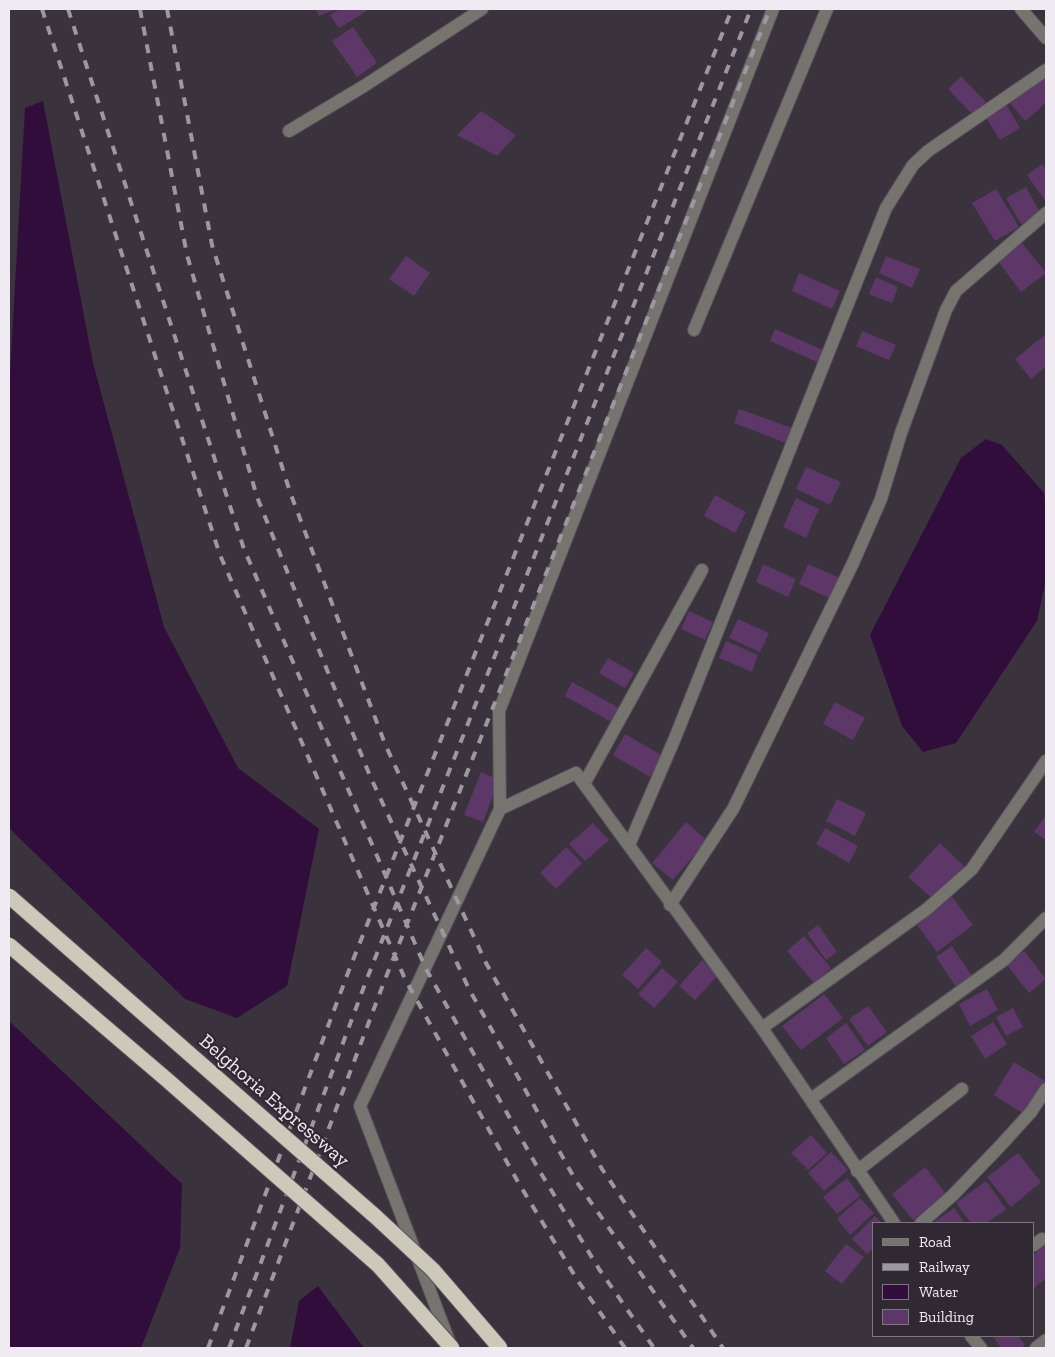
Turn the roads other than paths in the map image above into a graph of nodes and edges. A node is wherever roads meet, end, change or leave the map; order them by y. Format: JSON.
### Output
{"nodes":[{"id":1,"x":482,"y":9,"type":"edge"},
{"id":2,"x":773,"y":9,"type":"edge"},
{"id":3,"x":827,"y":9,"type":"edge"},
{"id":4,"x":1021,"y":9,"type":"edge"},
{"id":5,"x":1046,"y":38,"type":"edge"},
{"id":6,"x":1046,"y":70,"type":"edge"},
{"id":7,"x":289,"y":131,"type":"dead end"},
{"id":8,"x":1046,"y":213,"type":"edge"},
{"id":9,"x":694,"y":330,"type":"dead end"},
{"id":10,"x":702,"y":570,"type":"dead end"},
{"id":11,"x":1046,"y":760,"type":"edge"},
{"id":12,"x":584,"y":784,"type":"junction"},
{"id":13,"x":500,"y":809,"type":"junction"},
{"id":14,"x":629,"y":845,"type":"junction"},
{"id":15,"x":9,"y":896,"type":"edge"},
{"id":16,"x":670,"y":905,"type":"junction"},
{"id":17,"x":1046,"y":918,"type":"edge"},
{"id":18,"x":9,"y":945,"type":"edge"},
{"id":19,"x":762,"y":1028,"type":"junction"},
{"id":20,"x":962,"y":1089,"type":"dead end"},
{"id":21,"x":1046,"y":1089,"type":"edge"},
{"id":22,"x":811,"y":1099,"type":"junction"},
{"id":23,"x":857,"y":1171,"type":"junction"},
{"id":24,"x":893,"y":1222,"type":"edge"},
{"id":25,"x":922,"y":1222,"type":"edge"},
{"id":26,"x":972,"y":1337,"type":"edge"},
{"id":27,"x":1046,"y":1340,"type":"edge"},
{"id":28,"x":451,"y":1348,"type":"edge"},
{"id":29,"x":500,"y":1348,"type":"edge"},
{"id":30,"x":981,"y":1348,"type":"edge"},
{"id":31,"x":1036,"y":1348,"type":"edge"}],
"edges":[{"from":1,"to":7,"type":"street"},
{"from":2,"to":13,"type":"street"},
{"from":3,"to":9,"type":"street"},
{"from":4,"to":5,"type":"street"},
{"from":6,"to":14,"type":"street"},
{"from":8,"to":16,"type":"street"},
{"from":10,"to":12,"type":"street"},
{"from":11,"to":19,"type":"street"},
{"from":12,"to":13,"type":"street"},
{"from":12,"to":14,"type":"street"},
{"from":13,"to":28,"type":"street"},
{"from":14,"to":16,"type":"street"},
{"from":15,"to":29,"type":"highway","name":"Belghoria Expressway","bridge":true},
{"from":16,"to":19,"type":"street"},
{"from":17,"to":22,"type":"street"},
{"from":18,"to":28,"type":"highway","bridge":true},
{"from":19,"to":22,"type":"street"},
{"from":20,"to":23,"type":"street"},
{"from":21,"to":25,"type":"street"},
{"from":22,"to":23,"type":"street"},
{"from":23,"to":24,"type":"street"},
{"from":26,"to":30,"type":"street"},
{"from":27,"to":31,"type":"street"}]}
